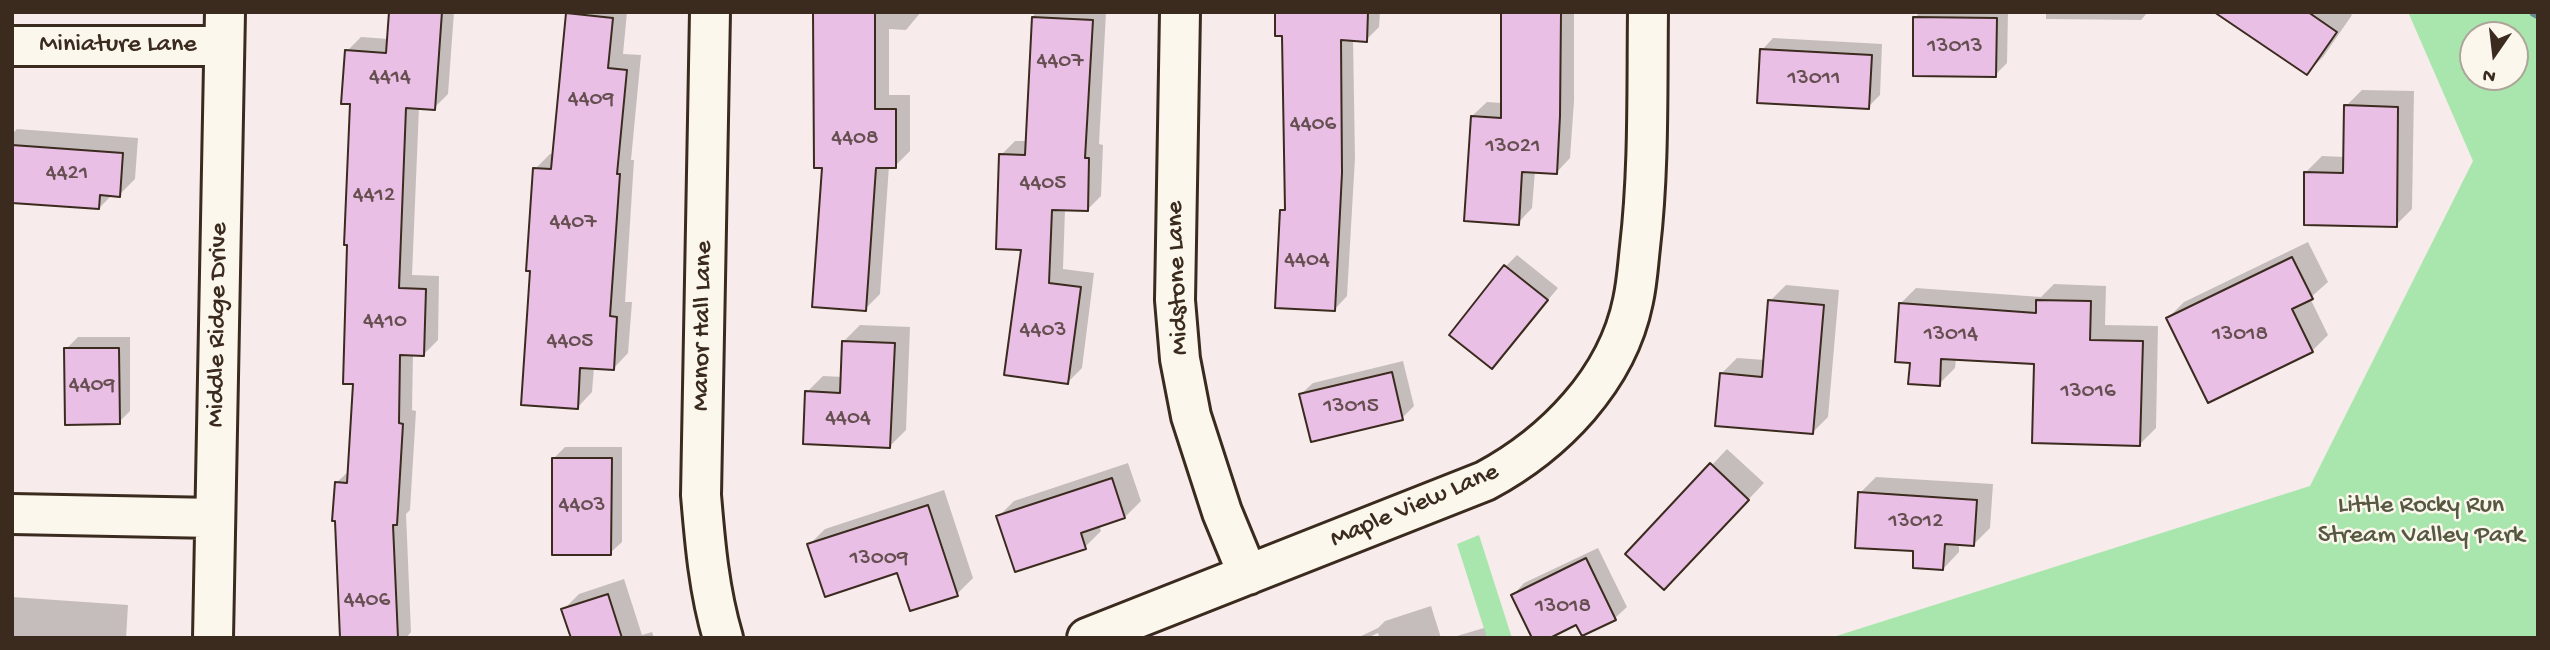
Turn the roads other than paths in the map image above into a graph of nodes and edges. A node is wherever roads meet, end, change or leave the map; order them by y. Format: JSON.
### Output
{"nodes":[{"id":1,"x":710,"y":12,"type":"edge"},
{"id":2,"x":1180,"y":12,"type":"edge"},
{"id":3,"x":1648,"y":12,"type":"edge"},
{"id":4,"x":224,"y":29,"type":"edge"},
{"id":5,"x":12,"y":46,"type":"edge"},
{"id":6,"x":12,"y":514,"type":"edge"},
{"id":7,"x":215,"y":518,"type":"junction"},
{"id":8,"x":1248,"y":575,"type":"junction"},
{"id":9,"x":213,"y":638,"type":"edge"},
{"id":10,"x":723,"y":638,"type":"edge"},
{"id":11,"x":1087,"y":638,"type":"edge"}],
"edges":[{"from":1,"to":10,"type":"street","name":"Manor Hall Lane"},
{"from":2,"to":8,"type":"street","name":"Midstone Lane"},
{"from":3,"to":8,"type":"street","name":"Maple View Lane"},
{"from":4,"to":5,"type":"street","name":"Miniature Lane"},
{"from":4,"to":7,"type":"street","name":"Middle Ridge Drive"},
{"from":6,"to":7,"type":"street"},
{"from":7,"to":9,"type":"street","name":"Middle Ridge Drive"},
{"from":8,"to":11,"type":"street","name":"Maple View Lane"}]}
